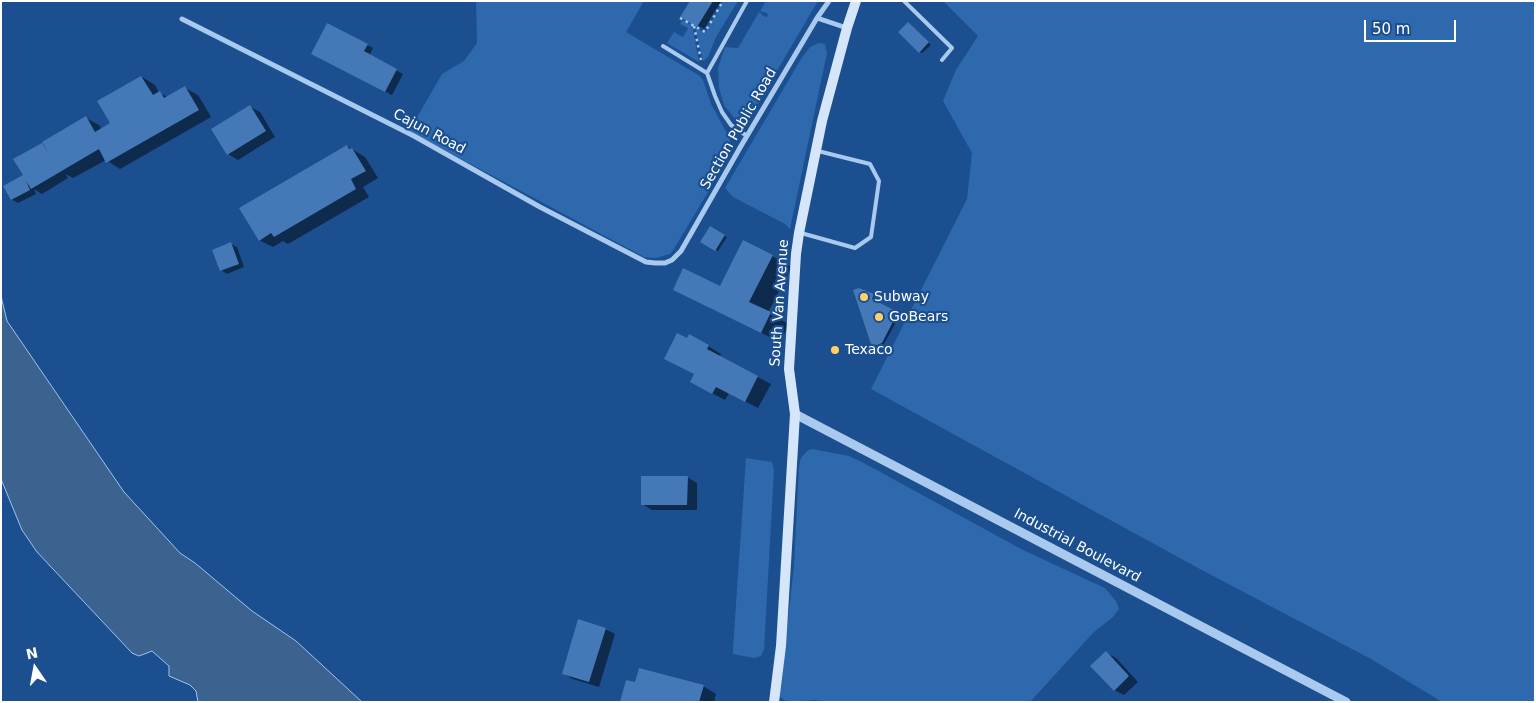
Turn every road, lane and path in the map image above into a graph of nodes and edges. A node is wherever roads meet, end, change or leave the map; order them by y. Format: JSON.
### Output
{"nodes":[{"id":1,"x":722,"y":1,"type":"edge"},
{"id":2,"x":747,"y":1,"type":"edge"},
{"id":3,"x":829,"y":1,"type":"edge"},
{"id":4,"x":856,"y":1,"type":"edge"},
{"id":5,"x":904,"y":1,"type":"edge"},
{"id":6,"x":680,"y":18,"type":"dead end"},
{"id":7,"x":817,"y":18,"type":"junction"},
{"id":8,"x":182,"y":19,"type":"dead end"},
{"id":9,"x":694,"y":25,"type":"junction"},
{"id":10,"x":847,"y":28,"type":"junction"},
{"id":11,"x":663,"y":46,"type":"dead end"},
{"id":12,"x":942,"y":60,"type":"dead end"},
{"id":13,"x":705,"y":72,"type":"junction"},
{"id":14,"x":747,"y":136,"type":"junction"},
{"id":15,"x":816,"y":150,"type":"junction"},
{"id":16,"x":798,"y":233,"type":"junction"},
{"id":17,"x":665,"y":263,"type":"joint"},
{"id":18,"x":795,"y":414,"type":"junction"},
{"id":19,"x":774,"y":702,"type":"edge"},
{"id":20,"x":1346,"y":702,"type":"edge"}],
"edges":[{"from":1,"to":9,"type":"path"},
{"from":2,"to":13,"type":"lane"},
{"from":3,"to":7,"type":"street","name":"Section Public Road"},
{"from":4,"to":10,"type":"main road","name":"South Van Avenue"},
{"from":5,"to":12,"type":"lane"},
{"from":6,"to":9,"type":"path"},
{"from":7,"to":10,"type":"street"},
{"from":7,"to":14,"type":"street","name":"Section Public Road"},
{"from":8,"to":17,"type":"street","name":"Cajun Road"},
{"from":9,"to":13,"type":"path"},
{"from":10,"to":15,"type":"main road","name":"South Van Avenue"},
{"from":11,"to":13,"type":"lane"},
{"from":13,"to":14,"type":"lane"},
{"from":14,"to":17,"type":"street","name":"Section Public Road"},
{"from":15,"to":16,"type":"main road","name":"South Van Avenue"},
{"from":15,"to":16,"type":"lane"},
{"from":16,"to":18,"type":"main road","name":"South Van Avenue"},
{"from":18,"to":19,"type":"main road","name":"South Van Avenue"},
{"from":18,"to":20,"type":"street","name":"Industrial Boulevard"}]}
